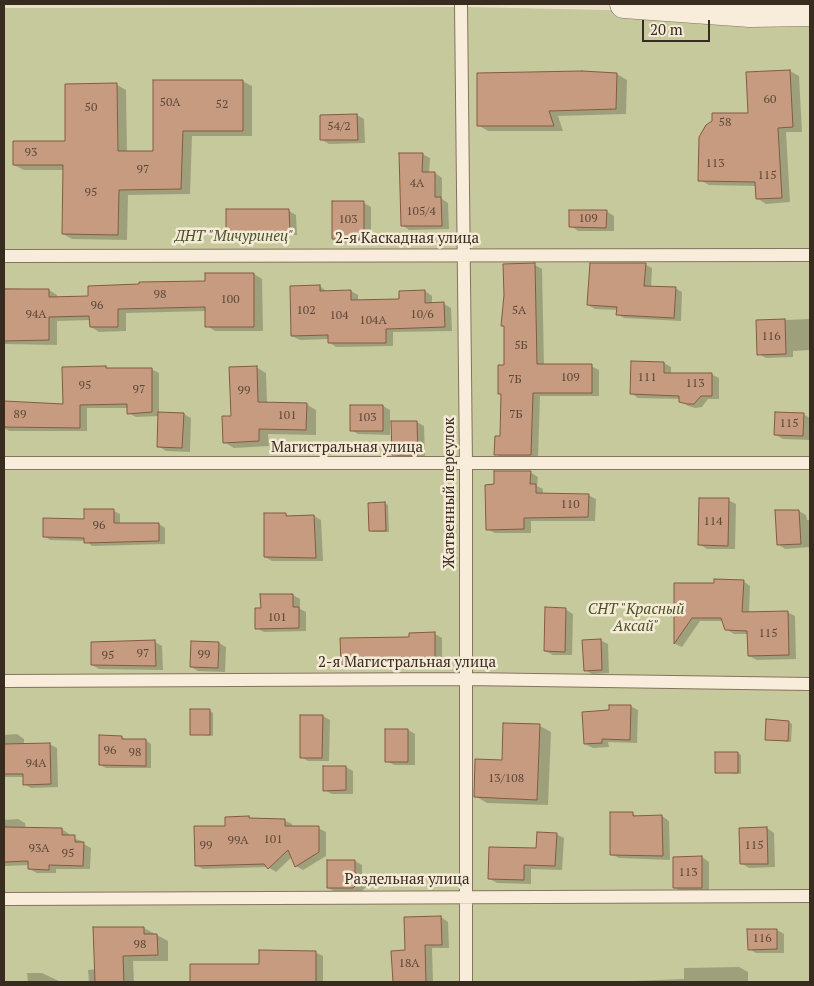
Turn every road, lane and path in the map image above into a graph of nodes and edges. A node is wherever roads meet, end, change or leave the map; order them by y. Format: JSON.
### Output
{"nodes":[{"id":1,"x":461,"y":4,"type":"edge"},
{"id":2,"x":624,"y":4,"type":"edge"},
{"id":3,"x":810,"y":12,"type":"edge"},
{"id":4,"x":810,"y":254,"type":"edge"},
{"id":5,"x":463,"y":255,"type":"junction"},
{"id":6,"x":4,"y":256,"type":"edge"},
{"id":7,"x":4,"y":463,"type":"edge"},
{"id":8,"x":810,"y":463,"type":"edge"},
{"id":9,"x":466,"y":464,"type":"junction"},
{"id":10,"x":466,"y":679,"type":"junction"},
{"id":11,"x":4,"y":681,"type":"edge"},
{"id":12,"x":810,"y":684,"type":"edge"},
{"id":13,"x":466,"y":896,"type":"junction"},
{"id":14,"x":810,"y":896,"type":"edge"},
{"id":15,"x":4,"y":898,"type":"edge"},
{"id":16,"x":466,"y":982,"type":"edge"}],
"edges":[{"from":1,"to":5,"type":"lane","name":"Жатвенный переулок"},
{"from":2,"to":3,"type":"street"},
{"from":4,"to":5,"type":"lane","name":"2-я Каскадная улица"},
{"from":5,"to":6,"type":"lane","name":"2-я Каскадная улица"},
{"from":5,"to":9,"type":"lane","name":"Жатвенный переулок"},
{"from":7,"to":9,"type":"lane","name":"Магистральная улица"},
{"from":8,"to":9,"type":"lane","name":"Магистральная улица"},
{"from":9,"to":10,"type":"lane","name":"Жатвенный переулок"},
{"from":10,"to":11,"type":"lane","name":"2-я Магистральная улица"},
{"from":10,"to":12,"type":"lane","name":"2-я Магистральная улица"},
{"from":10,"to":13,"type":"lane","name":"Жатвенный переулок"},
{"from":13,"to":14,"type":"lane","name":"Раздельная улица"},
{"from":13,"to":15,"type":"lane","name":"Раздельная улица"},
{"from":13,"to":16,"type":"lane","name":"Жатвенный переулок"}]}
